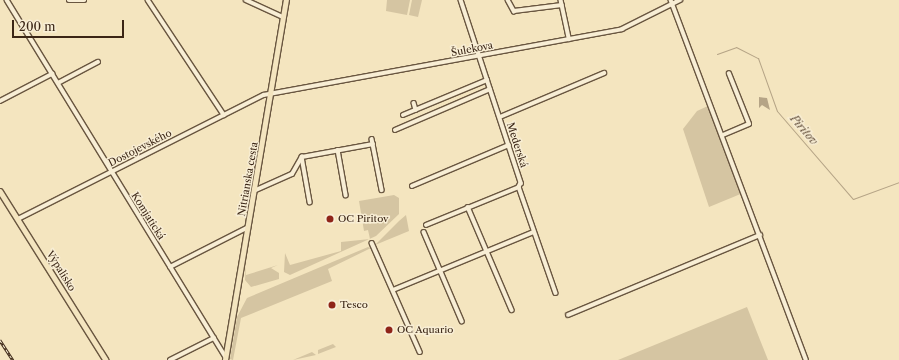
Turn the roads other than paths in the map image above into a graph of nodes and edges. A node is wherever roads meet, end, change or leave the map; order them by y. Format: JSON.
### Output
{"nodes":[{"id":1,"x":6,"y":0,"type":"edge"},
{"id":2,"x":69,"y":0,"type":"edge"},
{"id":3,"x":148,"y":0,"type":"edge"},
{"id":4,"x":246,"y":0,"type":"edge"},
{"id":5,"x":286,"y":0,"type":"edge"},
{"id":6,"x":461,"y":0,"type":"edge"},
{"id":7,"x":508,"y":0,"type":"edge"},
{"id":8,"x":561,"y":0,"type":"edge"},
{"id":9,"x":680,"y":0,"type":"edge"},
{"id":10,"x":83,"y":1,"type":"edge"},
{"id":11,"x":672,"y":2,"type":"edge"},
{"id":12,"x":562,"y":5,"type":"junction"},
{"id":13,"x":283,"y":17,"type":"junction"},
{"id":14,"x":569,"y":39,"type":"junction"},
{"id":15,"x":479,"y":56,"type":"junction"},
{"id":16,"x":98,"y":62,"type":"dead end"},
{"id":17,"x":604,"y":73,"type":"dead end"},
{"id":18,"x":52,"y":74,"type":"junction"},
{"id":19,"x":729,"y":74,"type":"dead end"},
{"id":20,"x":487,"y":80,"type":"junction"},
{"id":21,"x":58,"y":83,"type":"junction"},
{"id":22,"x":490,"y":89,"type":"junction"},
{"id":23,"x":270,"y":95,"type":"junction"},
{"id":24,"x":0,"y":101,"type":"edge"},
{"id":25,"x":414,"y":103,"type":"dead end"},
{"id":26,"x":416,"y":110,"type":"junction"},
{"id":27,"x":224,"y":115,"type":"junction"},
{"id":28,"x":403,"y":115,"type":"dead end"},
{"id":29,"x":500,"y":116,"type":"junction"},
{"id":30,"x":395,"y":130,"type":"dead end"},
{"id":31,"x":723,"y":135,"type":"junction"},
{"id":32,"x":372,"y":140,"type":"dead end"},
{"id":33,"x":373,"y":144,"type":"junction"},
{"id":34,"x":509,"y":145,"type":"junction"},
{"id":35,"x":338,"y":150,"type":"junction"},
{"id":36,"x":302,"y":157,"type":"junction"},
{"id":37,"x":295,"y":166,"type":"junction"},
{"id":38,"x":304,"y":166,"type":"junction"},
{"id":39,"x":112,"y":171,"type":"junction"},
{"id":40,"x":412,"y":186,"type":"dead end"},
{"id":41,"x":519,"y":187,"type":"junction"},
{"id":42,"x":256,"y":190,"type":"junction"},
{"id":43,"x":382,"y":190,"type":"dead end"},
{"id":44,"x":0,"y":191,"type":"edge"},
{"id":45,"x":346,"y":195,"type":"dead end"},
{"id":46,"x":310,"y":202,"type":"dead end"},
{"id":47,"x":468,"y":207,"type":"junction"},
{"id":48,"x":18,"y":219,"type":"junction"},
{"id":49,"x":426,"y":225,"type":"dead end"},
{"id":50,"x":248,"y":228,"type":"junction"},
{"id":51,"x":424,"y":232,"type":"dead end"},
{"id":52,"x":534,"y":232,"type":"junction"},
{"id":53,"x":760,"y":235,"type":"junction"},
{"id":54,"x":372,"y":243,"type":"dead end"},
{"id":55,"x":487,"y":250,"type":"junction"},
{"id":56,"x":170,"y":267,"type":"junction"},
{"id":57,"x":441,"y":270,"type":"junction"},
{"id":58,"x":393,"y":290,"type":"junction"},
{"id":59,"x":556,"y":293,"type":"dead end"},
{"id":60,"x":512,"y":310,"type":"dead end"},
{"id":61,"x":568,"y":315,"type":"dead end"},
{"id":62,"x":462,"y":321,"type":"dead end"},
{"id":63,"x":214,"y":338,"type":"junction"},
{"id":64,"x":420,"y":352,"type":"dead end"},
{"id":65,"x":225,"y":358,"type":"edge"},
{"id":66,"x":106,"y":360,"type":"edge"},
{"id":67,"x":170,"y":360,"type":"edge"},
{"id":68,"x":806,"y":360,"type":"edge"}],
"edges":[{"from":1,"to":18,"type":"street","name":"Komjatická"},
{"from":2,"to":10,"type":"street"},
{"from":3,"to":27,"type":"street"},
{"from":4,"to":13,"type":"street"},
{"from":5,"to":13,"type":"main road","name":"Nitrianska cesta"},
{"from":6,"to":15,"type":"street","name":"Mederská"},
{"from":7,"to":12,"type":"street"},
{"from":8,"to":12,"type":"street"},
{"from":9,"to":11,"type":"street","name":"Šulekova"},
{"from":11,"to":14,"type":"street","name":"Šulekova"},
{"from":11,"to":31,"type":"street"},
{"from":12,"to":14,"type":"street"},
{"from":13,"to":23,"type":"main road","name":"Nitrianska cesta"},
{"from":14,"to":15,"type":"street","name":"Šulekova"},
{"from":15,"to":20,"type":"street","name":"Mederská"},
{"from":15,"to":23,"type":"street","name":"Šulekova"},
{"from":16,"to":21,"type":"street"},
{"from":17,"to":29,"type":"street"},
{"from":18,"to":21,"type":"street","name":"Komjatická"},
{"from":18,"to":24,"type":"street"},
{"from":19,"to":31,"type":"street"},
{"from":20,"to":22,"type":"street","name":"Mederská"},
{"from":20,"to":26,"type":"street"},
{"from":21,"to":39,"type":"street","name":"Komjatická"},
{"from":22,"to":29,"type":"street","name":"Mederská"},
{"from":22,"to":30,"type":"street"},
{"from":23,"to":27,"type":"street","name":"Dostojevského"},
{"from":23,"to":42,"type":"main road","name":"Nitrianska cesta"},
{"from":25,"to":26,"type":"street"},
{"from":26,"to":28,"type":"street"},
{"from":27,"to":39,"type":"street","name":"Dostojevského"},
{"from":29,"to":34,"type":"street","name":"Mederská"},
{"from":31,"to":53,"type":"street"},
{"from":32,"to":33,"type":"street"},
{"from":33,"to":35,"type":"street"},
{"from":33,"to":43,"type":"street"},
{"from":34,"to":40,"type":"street"},
{"from":34,"to":41,"type":"street","name":"Mederská"},
{"from":35,"to":36,"type":"street"},
{"from":35,"to":45,"type":"street"},
{"from":36,"to":37,"type":"street"},
{"from":36,"to":38,"type":"street"},
{"from":37,"to":38,"type":"street"},
{"from":37,"to":42,"type":"street"},
{"from":38,"to":46,"type":"street"},
{"from":39,"to":48,"type":"street","name":"Dostojevského"},
{"from":39,"to":56,"type":"street","name":"Komjatická"},
{"from":41,"to":47,"type":"street"},
{"from":41,"to":52,"type":"street","name":"Mederská"},
{"from":42,"to":50,"type":"main road","name":"Nitrianska cesta"},
{"from":44,"to":48,"type":"main road","name":"Výpalisko"},
{"from":47,"to":49,"type":"street"},
{"from":47,"to":55,"type":"street"},
{"from":48,"to":66,"type":"main road","name":"Výpalisko"},
{"from":50,"to":56,"type":"street"},
{"from":50,"to":65,"type":"main road","name":"Nitrianska cesta"},
{"from":51,"to":57,"type":"street"},
{"from":52,"to":55,"type":"street"},
{"from":52,"to":59,"type":"street","name":"Mederská"},
{"from":53,"to":61,"type":"street"},
{"from":53,"to":68,"type":"street"},
{"from":54,"to":58,"type":"street"},
{"from":55,"to":57,"type":"street"},
{"from":55,"to":60,"type":"street"},
{"from":56,"to":63,"type":"street","name":"Komjatická"},
{"from":57,"to":58,"type":"street"},
{"from":57,"to":62,"type":"street"},
{"from":58,"to":64,"type":"street"},
{"from":63,"to":65,"type":"street","name":"Komjatická"},
{"from":63,"to":67,"type":"street"}]}
